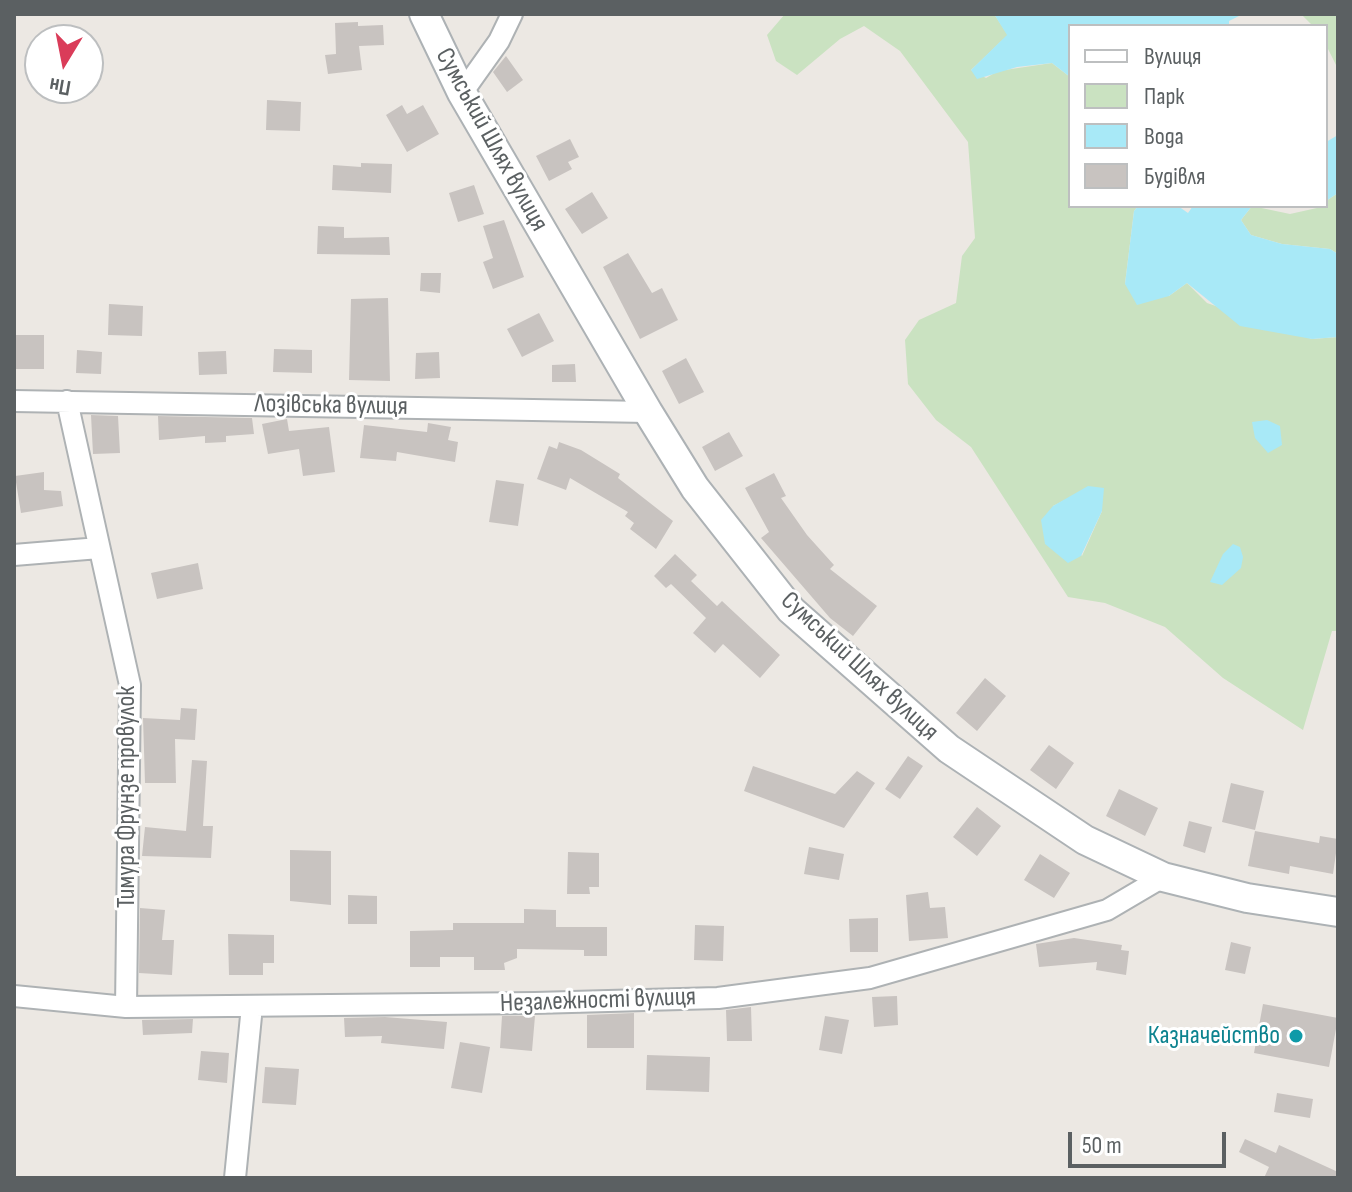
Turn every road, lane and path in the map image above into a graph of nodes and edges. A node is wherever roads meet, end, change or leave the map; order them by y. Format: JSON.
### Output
{"nodes":[{"id":1,"x":424,"y":14,"type":"edge"},
{"id":2,"x":512,"y":14,"type":"edge"},
{"id":3,"x":462,"y":93,"type":"junction"},
{"id":4,"x":14,"y":401,"type":"edge"},
{"id":5,"x":67,"y":401,"type":"junction"},
{"id":6,"x":648,"y":412,"type":"junction"},
{"id":7,"x":99,"y":548,"type":"junction"},
{"id":8,"x":14,"y":555,"type":"edge"},
{"id":9,"x":1163,"y":877,"type":"junction"},
{"id":10,"x":1338,"y":912,"type":"edge"},
{"id":11,"x":14,"y":996,"type":"edge"},
{"id":12,"x":252,"y":1006,"type":"junction"},
{"id":13,"x":126,"y":1007,"type":"junction"},
{"id":14,"x":235,"y":1178,"type":"edge"}],
"edges":[{"from":1,"to":3,"type":"main road","name":"Сумський Шлях вулиця"},
{"from":2,"to":3,"type":"street"},
{"from":3,"to":6,"type":"main road","name":"Сумський Шлях вулиця"},
{"from":4,"to":5,"type":"street","name":"Лозівська вулиця"},
{"from":5,"to":6,"type":"street","name":"Лозівська вулиця"},
{"from":5,"to":7,"type":"street","name":"Тимура Фрунзе провулок"},
{"from":6,"to":9,"type":"main road","name":"Сумський Шлях вулиця"},
{"from":7,"to":8,"type":"street"},
{"from":7,"to":13,"type":"street","name":"Тимура Фрунзе провулок"},
{"from":9,"to":10,"type":"main road","name":"Сумський Шлях вулиця"},
{"from":9,"to":12,"type":"street","name":"Незалежності вулиця"},
{"from":11,"to":13,"type":"street","name":"Незалежності вулиця"},
{"from":12,"to":13,"type":"street","name":"Незалежності вулиця"},
{"from":12,"to":14,"type":"street"}]}
